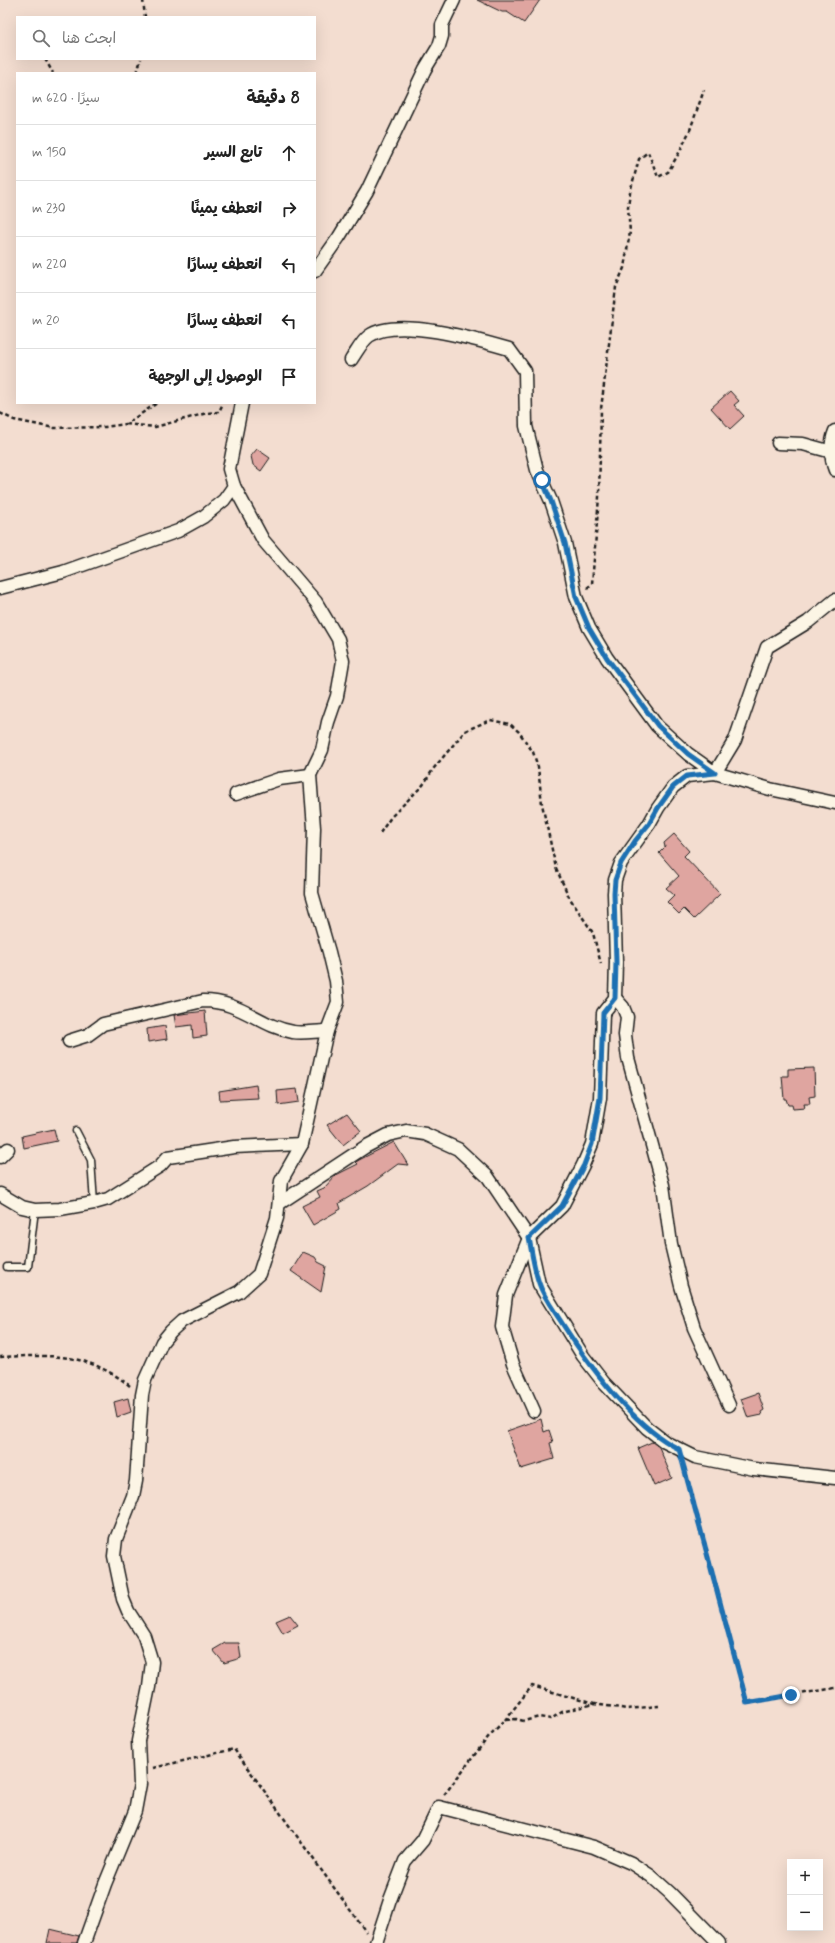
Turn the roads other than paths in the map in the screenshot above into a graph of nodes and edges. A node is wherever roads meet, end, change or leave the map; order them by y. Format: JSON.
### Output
{"nodes":[{"id":1,"x":454,"y":0,"type":"edge"},
{"id":2,"x":316,"y":270,"type":"edge"},
{"id":3,"x":351,"y":360,"type":"dead end"},
{"id":4,"x":242,"y":404,"type":"edge"},
{"id":5,"x":835,"y":431,"type":"edge"},
{"id":6,"x":778,"y":443,"type":"dead end"},
{"id":7,"x":832,"y":452,"type":"junction"},
{"id":8,"x":835,"y":470,"type":"edge"},
{"id":9,"x":234,"y":486,"type":"junction"},
{"id":10,"x":0,"y":588,"type":"edge"},
{"id":11,"x":835,"y":600,"type":"edge"},
{"id":12,"x":715,"y":773,"type":"junction"},
{"id":13,"x":310,"y":775,"type":"junction"},
{"id":14,"x":236,"y":794,"type":"dead end"},
{"id":15,"x":835,"y":803,"type":"edge"},
{"id":16,"x":615,"y":998,"type":"junction"},
{"id":17,"x":327,"y":1031,"type":"junction"},
{"id":18,"x":69,"y":1041,"type":"dead end"},
{"id":19,"x":76,"y":1131,"type":"dead end"},
{"id":20,"x":302,"y":1144,"type":"junction"},
{"id":21,"x":0,"y":1194,"type":"edge"},
{"id":22,"x":280,"y":1202,"type":"junction"},
{"id":23,"x":94,"y":1203,"type":"junction"},
{"id":24,"x":35,"y":1210,"type":"junction"},
{"id":25,"x":529,"y":1238,"type":"junction"},
{"id":26,"x":7,"y":1267,"type":"dead end"},
{"id":27,"x":729,"y":1405,"type":"dead end"},
{"id":28,"x":534,"y":1411,"type":"dead end"},
{"id":29,"x":835,"y":1478,"type":"edge"},
{"id":30,"x":373,"y":1940,"type":"edge"},
{"id":31,"x":84,"y":1943,"type":"edge"},
{"id":32,"x":719,"y":1943,"type":"edge"}],
"edges":[{"from":1,"to":2,"type":"street"},
{"from":3,"to":12,"type":"street"},
{"from":4,"to":9,"type":"street"},
{"from":5,"to":7,"type":"street"},
{"from":6,"to":7,"type":"street"},
{"from":7,"to":8,"type":"street"},
{"from":9,"to":10,"type":"street"},
{"from":9,"to":13,"type":"street"},
{"from":11,"to":12,"type":"street"},
{"from":12,"to":15,"type":"street"},
{"from":12,"to":16,"type":"street"},
{"from":13,"to":14,"type":"street"},
{"from":13,"to":17,"type":"street"},
{"from":16,"to":25,"type":"street"},
{"from":16,"to":27,"type":"street"},
{"from":17,"to":18,"type":"street"},
{"from":17,"to":20,"type":"street"},
{"from":19,"to":23,"type":"lane"},
{"from":20,"to":22,"type":"street"},
{"from":20,"to":23,"type":"street"},
{"from":21,"to":24,"type":"street"},
{"from":22,"to":25,"type":"street"},
{"from":22,"to":31,"type":"street"},
{"from":23,"to":24,"type":"street"},
{"from":24,"to":26,"type":"lane"},
{"from":25,"to":28,"type":"street"},
{"from":25,"to":29,"type":"street"},
{"from":30,"to":32,"type":"street"}]}
